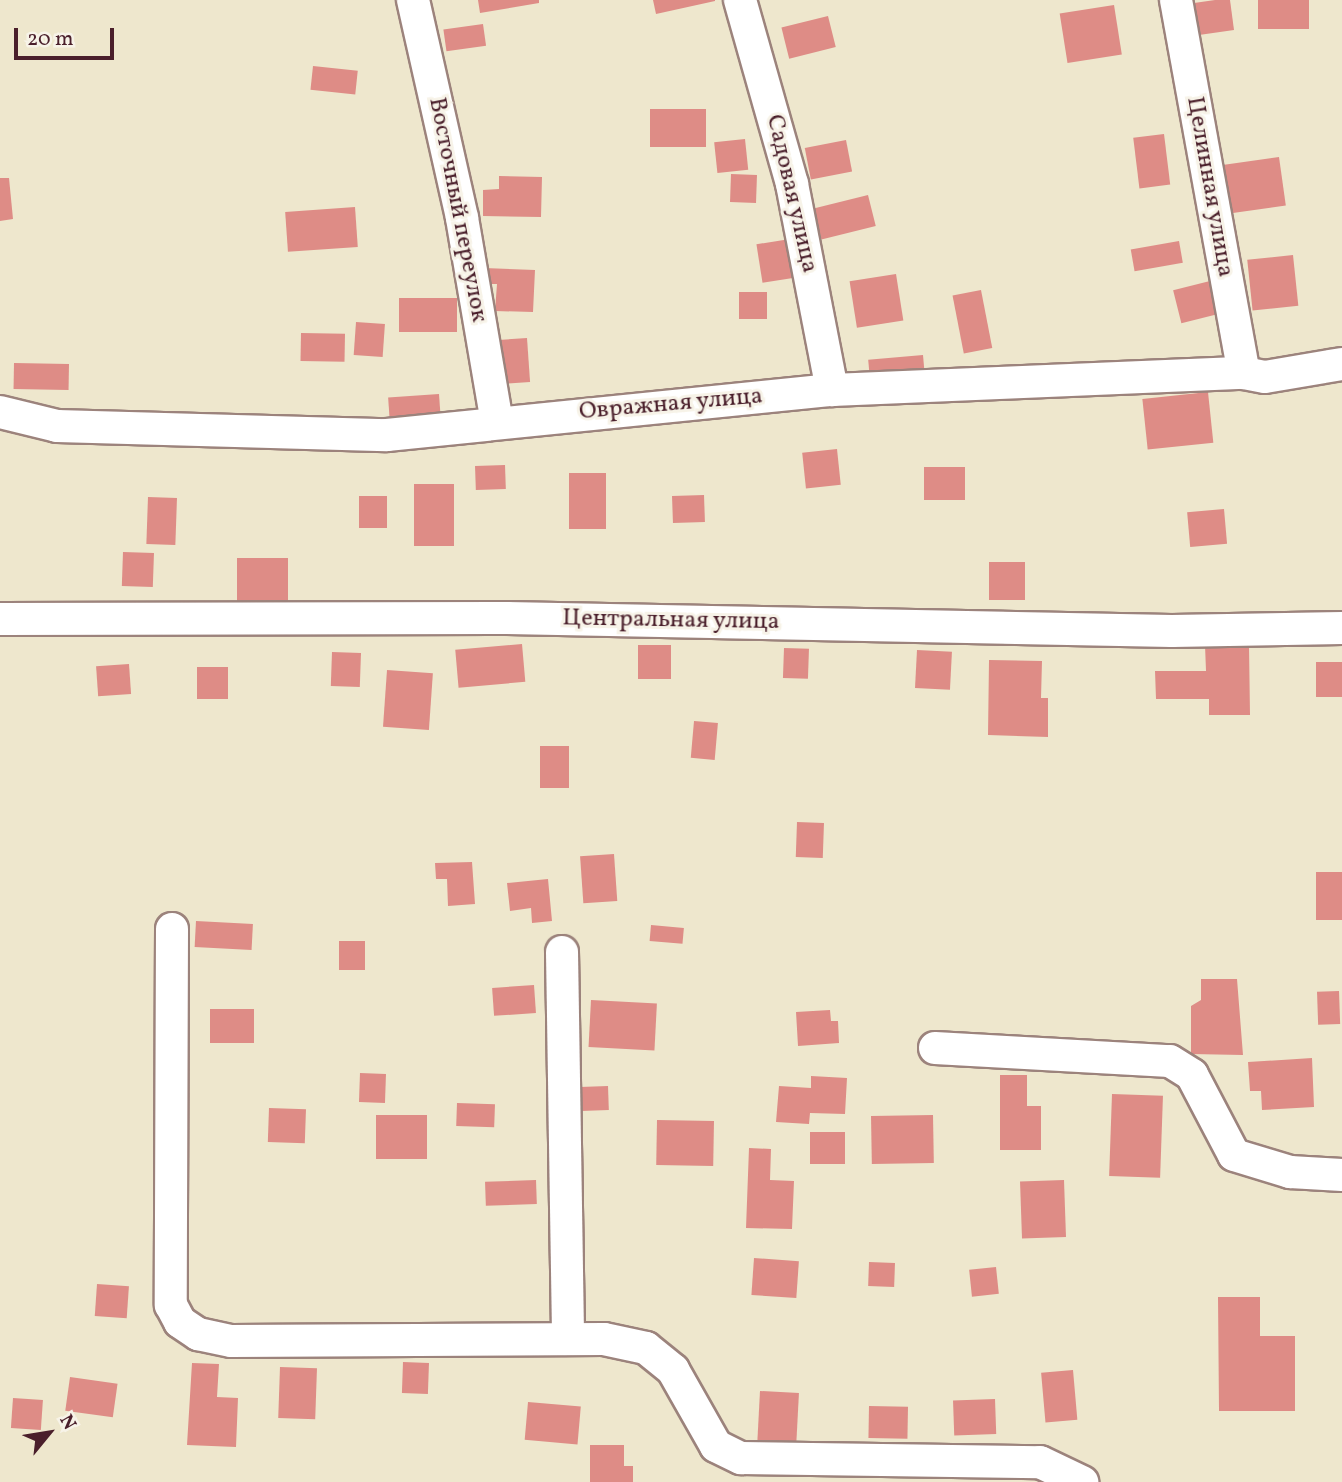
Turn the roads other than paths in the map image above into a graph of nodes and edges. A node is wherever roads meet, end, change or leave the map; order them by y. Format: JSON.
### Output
{"nodes":[{"id":1,"x":413,"y":0,"type":"edge"},
{"id":2,"x":740,"y":0,"type":"edge"},
{"id":3,"x":1176,"y":0,"type":"edge"},
{"id":4,"x":1342,"y":364,"type":"edge"},
{"id":5,"x":1244,"y":373,"type":"junction"},
{"id":6,"x":832,"y":390,"type":"junction"},
{"id":7,"x":0,"y":412,"type":"edge"},
{"id":8,"x":497,"y":422,"type":"junction"},
{"id":9,"x":0,"y":619,"type":"edge"},
{"id":10,"x":1342,"y":628,"type":"edge"},
{"id":11,"x":172,"y":929,"type":"dead end"},
{"id":12,"x":562,"y":952,"type":"dead end"},
{"id":13,"x":935,"y":1048,"type":"dead end"},
{"id":14,"x":1342,"y":1175,"type":"edge"},
{"id":15,"x":568,"y":1339,"type":"junction"},
{"id":16,"x":1082,"y":1482,"type":"edge"}],
"edges":[{"from":1,"to":8,"type":"street","name":"Восточный переулок"},
{"from":2,"to":6,"type":"street","name":"Садовая улица"},
{"from":3,"to":5,"type":"street","name":"Целинная улица"},
{"from":4,"to":5,"type":"street","name":"Овражная улица"},
{"from":5,"to":6,"type":"street","name":"Овражная улица"},
{"from":6,"to":8,"type":"street","name":"Овражная улица"},
{"from":7,"to":8,"type":"street","name":"Овражная улица"},
{"from":9,"to":10,"type":"street","name":"Центральная улица"},
{"from":11,"to":15,"type":"street"},
{"from":12,"to":15,"type":"street"},
{"from":13,"to":14,"type":"street"},
{"from":15,"to":16,"type":"street"}]}
